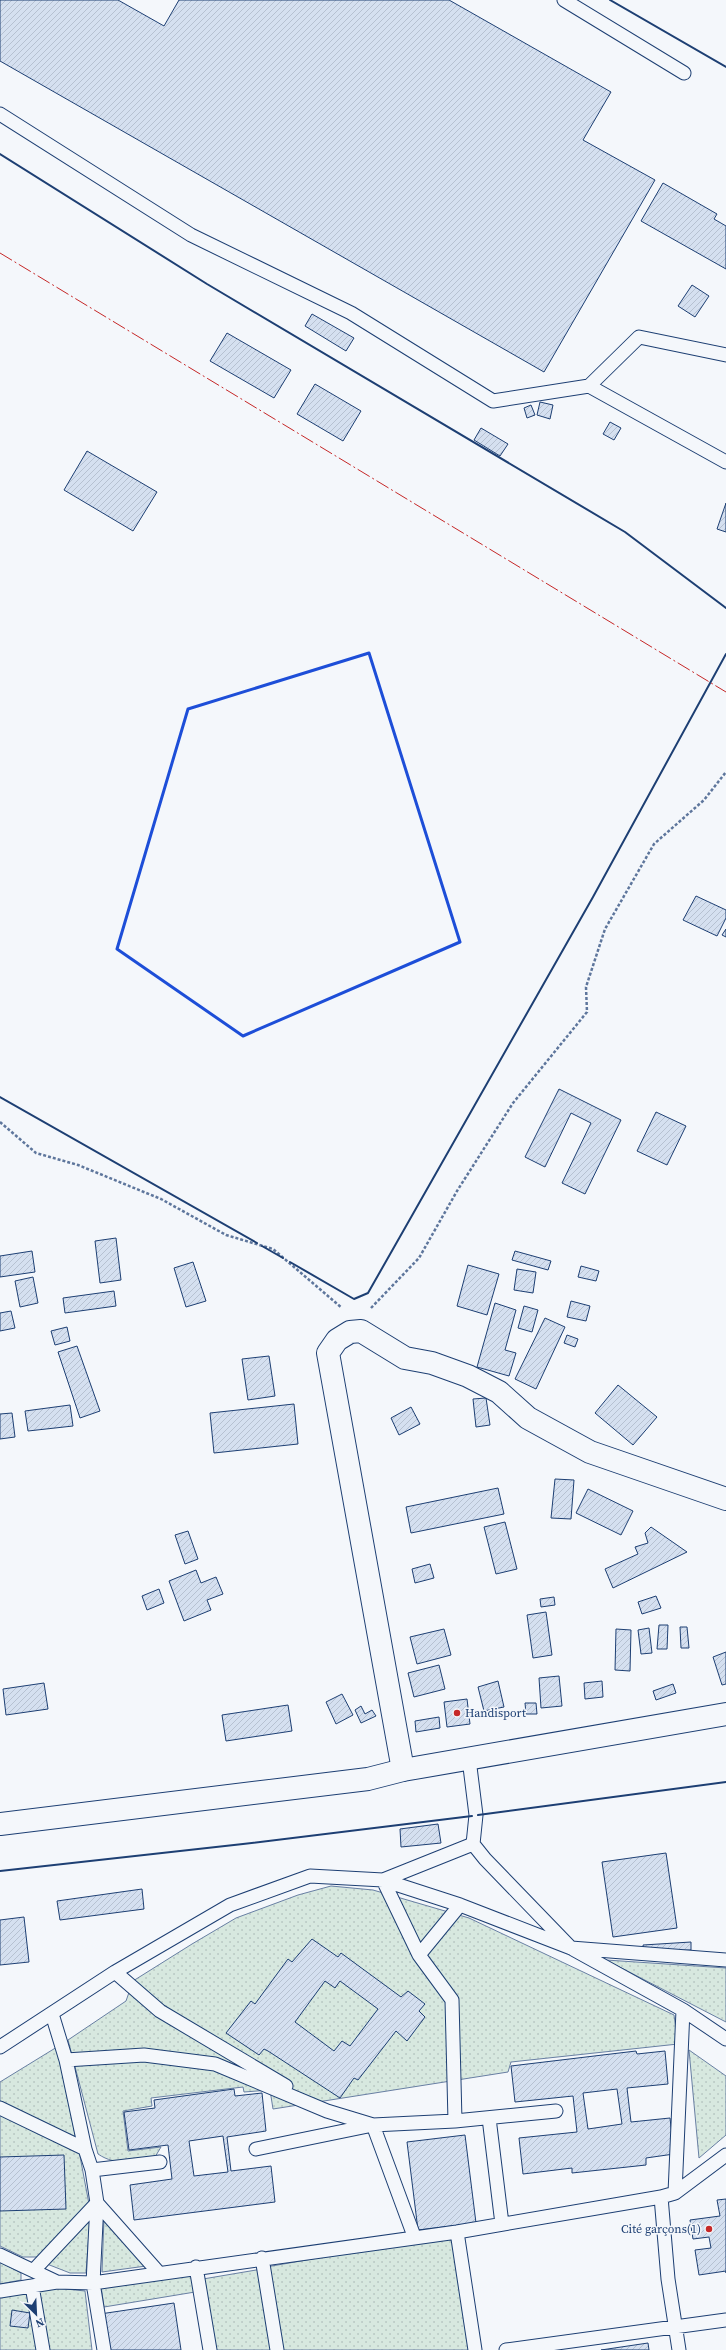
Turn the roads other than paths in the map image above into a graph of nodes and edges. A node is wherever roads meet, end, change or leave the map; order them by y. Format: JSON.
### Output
{"nodes":[{"id":1,"x":564,"y":0,"type":"edge"},
{"id":2,"x":684,"y":73,"type":"dead end"},
{"id":3,"x":0,"y":114,"type":"edge"},
{"id":4,"x":726,"y":355,"type":"edge"},
{"id":5,"x":589,"y":386,"type":"junction"},
{"id":6,"x":726,"y":462,"type":"edge"},
{"id":7,"x":726,"y":1498,"type":"edge"},
{"id":8,"x":726,"y":1714,"type":"edge"},
{"id":9,"x":469,"y":1759,"type":"junction"},
{"id":10,"x":403,"y":1770,"type":"junction"},
{"id":11,"x":0,"y":1824,"type":"edge"},
{"id":12,"x":474,"y":1844,"type":"junction"},
{"id":13,"x":383,"y":1880,"type":"junction"},
{"id":14,"x":460,"y":1905,"type":"junction"},
{"id":15,"x":571,"y":1948,"type":"junction"},
{"id":16,"x":419,"y":1955,"type":"junction"},
{"id":17,"x":726,"y":1960,"type":"edge"},
{"id":18,"x":116,"y":1972,"type":"junction"},
{"id":19,"x":683,"y":2010,"type":"junction"},
{"id":20,"x":52,"y":2014,"type":"junction"},
{"id":21,"x":726,"y":2039,"type":"edge"},
{"id":22,"x":0,"y":2047,"type":"edge"},
{"id":23,"x":66,"y":2060,"type":"junction"},
{"id":24,"x":0,"y":2108,"type":"edge"},
{"id":25,"x":327,"y":2111,"type":"junction"},
{"id":26,"x":556,"y":2111,"type":"dead end"},
{"id":27,"x":489,"y":2118,"type":"junction"},
{"id":28,"x":455,"y":2121,"type":"junction"},
{"id":29,"x":373,"y":2125,"type":"junction"},
{"id":30,"x":85,"y":2149,"type":"junction"},
{"id":31,"x":256,"y":2149,"type":"dead end"},
{"id":32,"x":726,"y":2155,"type":"edge"},
{"id":33,"x":160,"y":2162,"type":"dead end"},
{"id":34,"x":92,"y":2170,"type":"junction"},
{"id":35,"x":675,"y":2193,"type":"junction"},
{"id":36,"x":661,"y":2197,"type":"junction"},
{"id":37,"x":97,"y":2203,"type":"junction"},
{"id":38,"x":502,"y":2224,"type":"junction"},
{"id":39,"x":457,"y":2232,"type":"junction"},
{"id":40,"x":414,"y":2236,"type":"junction"},
{"id":41,"x":0,"y":2255,"type":"edge"},
{"id":42,"x":262,"y":2258,"type":"junction"},
{"id":43,"x":196,"y":2268,"type":"junction"},
{"id":44,"x":34,"y":2270,"type":"junction"},
{"id":45,"x":159,"y":2273,"type":"junction"},
{"id":46,"x":57,"y":2282,"type":"junction"},
{"id":47,"x":93,"y":2283,"type":"junction"},
{"id":48,"x":32,"y":2286,"type":"junction"},
{"id":49,"x":0,"y":2291,"type":"edge"},
{"id":50,"x":726,"y":2320,"type":"edge"},
{"id":51,"x":675,"y":2326,"type":"junction"},
{"id":52,"x":43,"y":2350,"type":"edge"},
{"id":53,"x":104,"y":2350,"type":"edge"},
{"id":54,"x":210,"y":2350,"type":"edge"},
{"id":55,"x":277,"y":2350,"type":"edge"},
{"id":56,"x":475,"y":2350,"type":"edge"},
{"id":57,"x":506,"y":2350,"type":"edge"},
{"id":58,"x":679,"y":2350,"type":"edge"}],
"edges":[{"from":1,"to":2,"type":"lane"},
{"from":3,"to":5,"type":"lane"},
{"from":4,"to":5,"type":"lane"},
{"from":5,"to":6,"type":"lane"},
{"from":7,"to":10,"type":"street"},
{"from":8,"to":9,"type":"street"},
{"from":9,"to":10,"type":"street"},
{"from":9,"to":12,"type":"lane"},
{"from":10,"to":11,"type":"street"},
{"from":12,"to":13,"type":"lane"},
{"from":12,"to":15,"type":"lane"},
{"from":13,"to":14,"type":"lane"},
{"from":13,"to":16,"type":"lane"},
{"from":13,"to":18,"type":"lane"},
{"from":14,"to":15,"type":"lane"},
{"from":14,"to":16,"type":"lane"},
{"from":15,"to":17,"type":"lane"},
{"from":15,"to":19,"type":"lane"},
{"from":16,"to":28,"type":"lane"},
{"from":18,"to":20,"type":"lane"},
{"from":18,"to":25,"type":"lane"},
{"from":19,"to":21,"type":"lane"},
{"from":19,"to":35,"type":"lane"},
{"from":20,"to":22,"type":"lane"},
{"from":20,"to":23,"type":"lane"},
{"from":23,"to":25,"type":"lane"},
{"from":23,"to":30,"type":"lane"},
{"from":24,"to":30,"type":"lane"},
{"from":25,"to":29,"type":"lane"},
{"from":26,"to":27,"type":"lane"},
{"from":27,"to":28,"type":"lane"},
{"from":27,"to":38,"type":"lane"},
{"from":28,"to":29,"type":"lane"},
{"from":29,"to":31,"type":"lane"},
{"from":29,"to":40,"type":"lane"},
{"from":30,"to":34,"type":"lane"},
{"from":32,"to":35,"type":"lane"},
{"from":33,"to":34,"type":"lane"},
{"from":34,"to":37,"type":"lane"},
{"from":35,"to":36,"type":"lane"},
{"from":36,"to":38,"type":"lane"},
{"from":36,"to":51,"type":"lane"},
{"from":37,"to":44,"type":"lane"},
{"from":37,"to":45,"type":"lane"},
{"from":37,"to":47,"type":"lane"},
{"from":38,"to":39,"type":"lane"},
{"from":39,"to":40,"type":"lane"},
{"from":39,"to":56,"type":"lane"},
{"from":40,"to":42,"type":"lane"},
{"from":41,"to":44,"type":"lane"},
{"from":42,"to":43,"type":"lane"},
{"from":42,"to":55,"type":"lane"},
{"from":43,"to":45,"type":"lane"},
{"from":43,"to":54,"type":"lane"},
{"from":44,"to":46,"type":"lane"},
{"from":45,"to":47,"type":"lane"},
{"from":46,"to":47,"type":"lane"},
{"from":46,"to":48,"type":"lane"},
{"from":47,"to":53,"type":"lane"},
{"from":48,"to":49,"type":"lane"},
{"from":48,"to":52,"type":"lane"},
{"from":50,"to":51,"type":"lane"},
{"from":51,"to":57,"type":"lane"},
{"from":51,"to":58,"type":"lane"}]}
